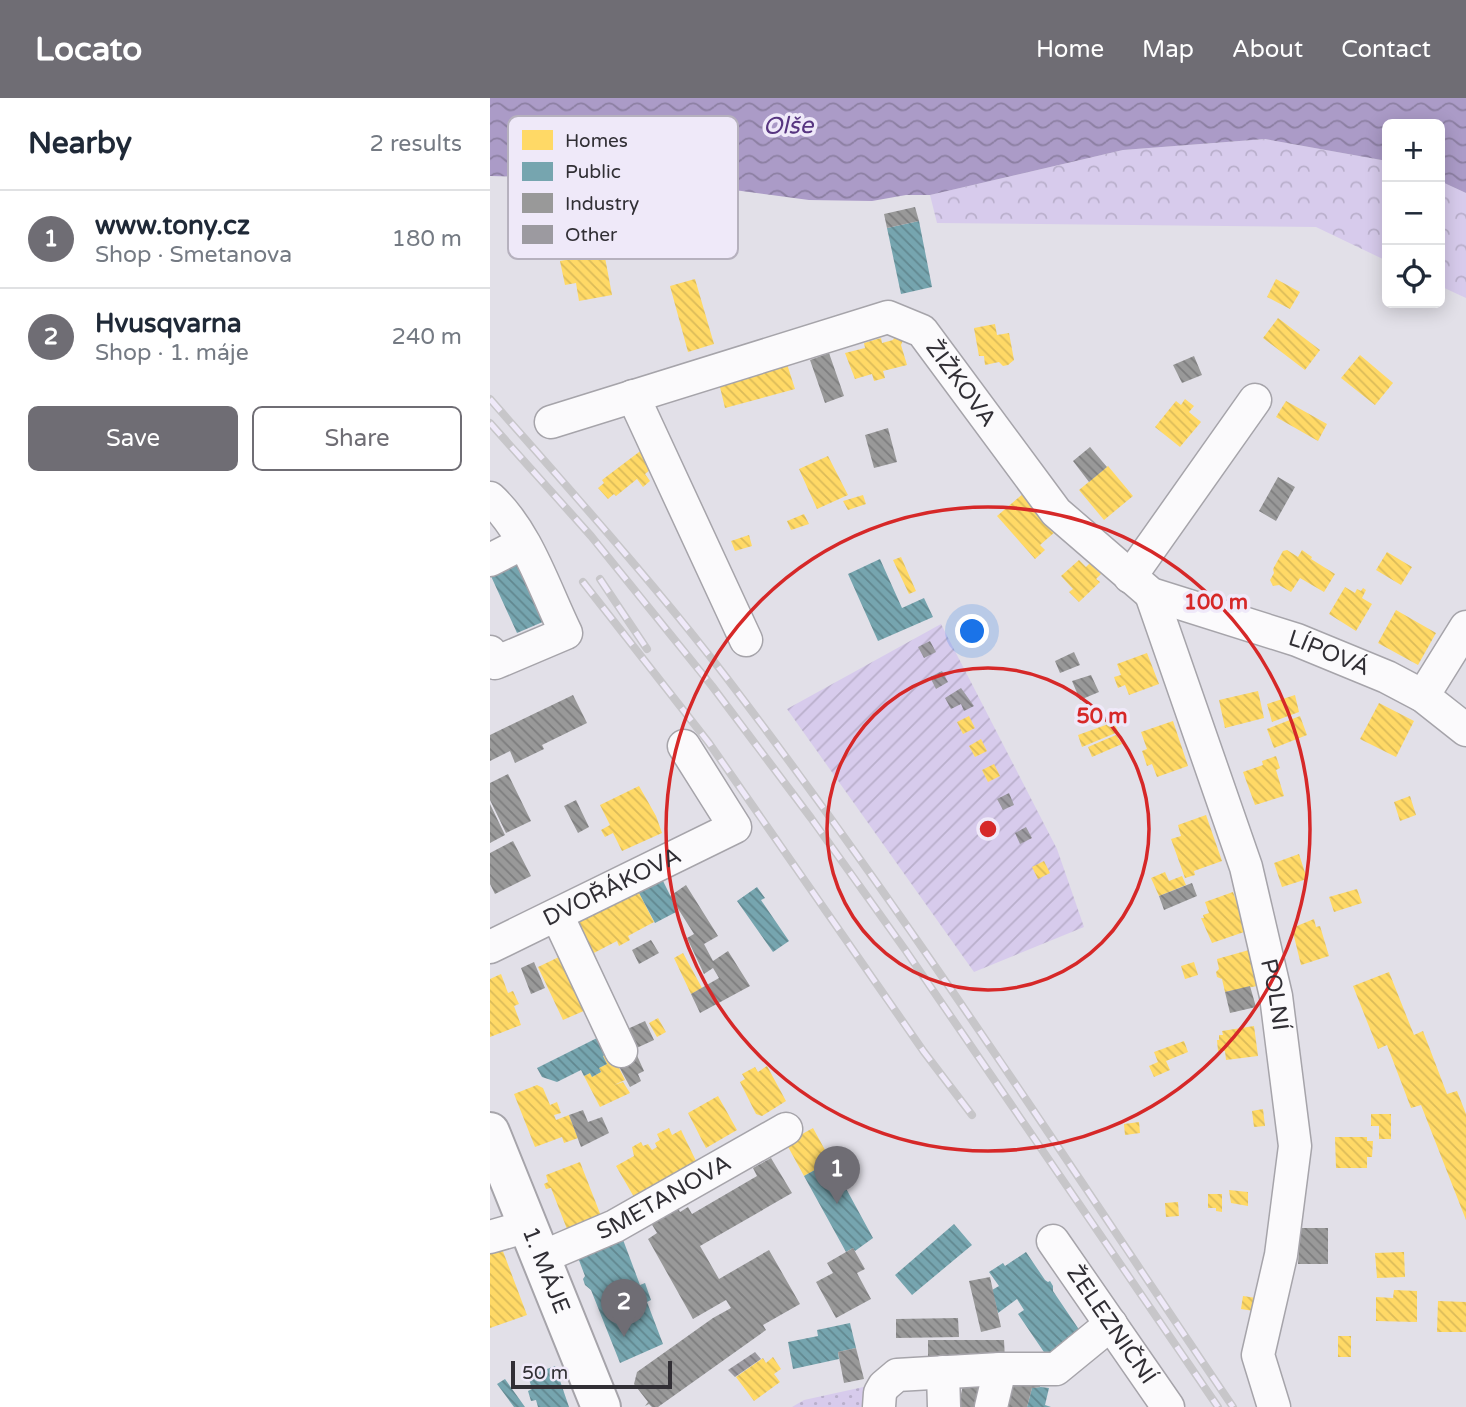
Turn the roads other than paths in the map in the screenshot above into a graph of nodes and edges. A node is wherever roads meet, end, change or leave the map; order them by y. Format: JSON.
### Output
{"nodes":[{"id":1,"x":633,"y":396,"type":"junction"},
{"id":2,"x":1255,"y":400,"type":"dead end"},
{"id":3,"x":551,"y":422,"type":"dead end"},
{"id":4,"x":490,"y":498,"type":"edge"},
{"id":5,"x":523,"y":543,"type":"junction"},
{"id":6,"x":490,"y":560,"type":"edge"},
{"id":7,"x":1140,"y":585,"type":"junction"},
{"id":8,"x":1466,"y":627,"type":"edge"},
{"id":9,"x":746,"y":640,"type":"dead end"},
{"id":10,"x":490,"y":652,"type":"edge"},
{"id":11,"x":1423,"y":696,"type":"junction"},
{"id":12,"x":1466,"y":730,"type":"edge"},
{"id":13,"x":684,"y":746,"type":"dead end"},
{"id":14,"x":557,"y":915,"type":"junction"},
{"id":15,"x":490,"y":947,"type":"edge"},
{"id":16,"x":621,"y":1051,"type":"dead end"},
{"id":17,"x":786,"y":1129,"type":"dead end"},
{"id":18,"x":490,"y":1132,"type":"edge"},
{"id":19,"x":490,"y":1237,"type":"edge"},
{"id":20,"x":1053,"y":1241,"type":"dead end"},
{"id":21,"x":534,"y":1242,"type":"junction"},
{"id":22,"x":1111,"y":1324,"type":"junction"},
{"id":23,"x":1000,"y":1369,"type":"junction"},
{"id":24,"x":943,"y":1372,"type":"junction"},
{"id":25,"x":601,"y":1407,"type":"edge"},
{"id":26,"x":879,"y":1407,"type":"edge"},
{"id":27,"x":944,"y":1407,"type":"edge"},
{"id":28,"x":991,"y":1407,"type":"edge"},
{"id":29,"x":1168,"y":1407,"type":"edge"},
{"id":30,"x":1274,"y":1407,"type":"edge"}],
"edges":[{"from":1,"to":3,"type":"street","name":"ŽIŽKOVA"},
{"from":1,"to":7,"type":"street","name":"ŽIŽKOVA"},
{"from":1,"to":9,"type":"street"},
{"from":2,"to":7,"type":"street"},
{"from":4,"to":5,"type":"street"},
{"from":5,"to":6,"type":"street"},
{"from":5,"to":10,"type":"street"},
{"from":7,"to":11,"type":"street","name":"LÍPOVÁ"},
{"from":7,"to":30,"type":"street","name":"POLNÍ"},
{"from":8,"to":11,"type":"street"},
{"from":11,"to":12,"type":"street","name":"LÍPOVÁ"},
{"from":13,"to":14,"type":"street","name":"DVOŘÁKOVA"},
{"from":14,"to":15,"type":"street","name":"DVOŘÁKOVA"},
{"from":14,"to":16,"type":"street"},
{"from":17,"to":21,"type":"street","name":"SMETANOVA"},
{"from":18,"to":21,"type":"main road","name":"1. MÁJE"},
{"from":19,"to":21,"type":"street","name":"SMETANOVA"},
{"from":20,"to":22,"type":"street","name":"ŽELEZNIČNÍ"},
{"from":21,"to":25,"type":"main road","name":"1. MÁJE"},
{"from":22,"to":23,"type":"street"},
{"from":22,"to":29,"type":"street","name":"ŽELEZNIČNÍ"},
{"from":23,"to":24,"type":"street"},
{"from":23,"to":28,"type":"street"},
{"from":24,"to":26,"type":"street"},
{"from":24,"to":27,"type":"street"}]}
